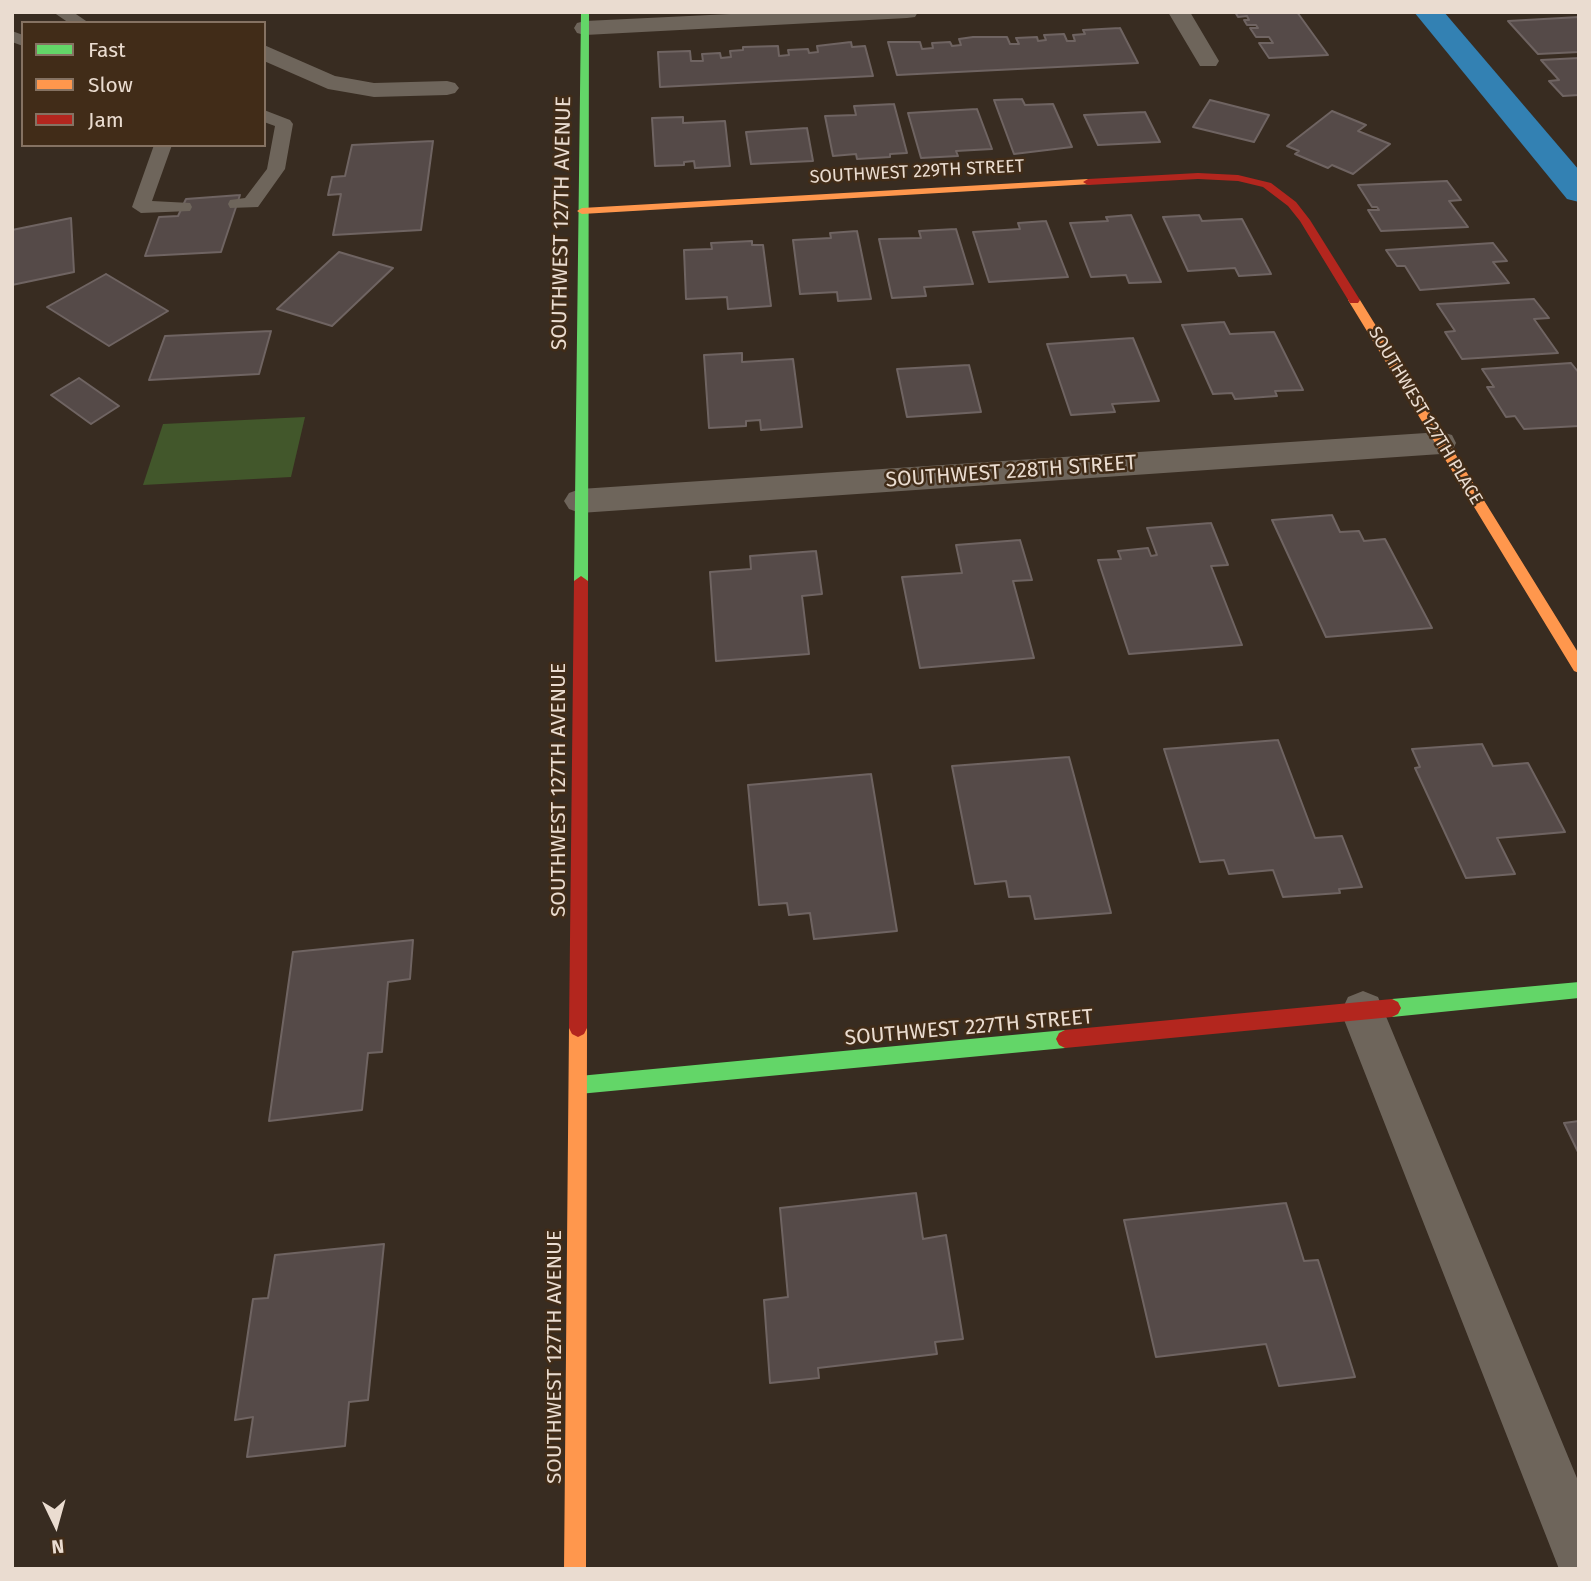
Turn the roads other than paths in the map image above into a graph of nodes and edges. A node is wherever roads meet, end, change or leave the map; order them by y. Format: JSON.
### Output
{"nodes":[{"id":1,"x":61,"y":12,"type":"edge"},
{"id":2,"x":907,"y":12,"type":"edge"},
{"id":3,"x":1180,"y":12,"type":"edge"},
{"id":4,"x":799,"y":15,"type":"edge"},
{"id":5,"x":585,"y":20,"type":"edge"},
{"id":6,"x":77,"y":21,"type":"edge"},
{"id":7,"x":266,"y":53,"type":"edge"},
{"id":8,"x":1208,"y":61,"type":"dead end"},
{"id":9,"x":447,"y":88,"type":"dead end"},
{"id":10,"x":266,"y":116,"type":"edge"},
{"id":11,"x":162,"y":147,"type":"edge"},
{"id":12,"x":1254,"y":181,"type":"joint"},
{"id":13,"x":237,"y":204,"type":"dead end"},
{"id":14,"x":183,"y":207,"type":"dead end"},
{"id":15,"x":582,"y":211,"type":"junction"},
{"id":16,"x":1441,"y":443,"type":"junction"},
{"id":17,"x":580,"y":501,"type":"junction"},
{"id":18,"x":1579,"y":667,"type":"edge"},
{"id":19,"x":1579,"y":990,"type":"edge"},
{"id":20,"x":1363,"y":1012,"type":"junction"},
{"id":21,"x":579,"y":1086,"type":"junction"},
{"id":22,"x":1579,"y":1550,"type":"edge"},
{"id":23,"x":575,"y":1569,"type":"edge"}],
"edges":[{"from":1,"to":6,"type":"lane"},
{"from":2,"to":4,"type":"street"},
{"from":3,"to":8,"type":"street"},
{"from":4,"to":5,"type":"street"},
{"from":5,"to":15,"type":"street","name":"SOUTHWEST 127TH AVENUE"},
{"from":7,"to":9,"type":"street"},
{"from":10,"to":13,"type":"lane"},
{"from":11,"to":14,"type":"lane"},
{"from":12,"to":15,"type":"street","name":"SOUTHWEST 229TH STREET"},
{"from":12,"to":16,"type":"street","name":"SOUTHWEST 127TH PLACE"},
{"from":15,"to":17,"type":"street","name":"SOUTHWEST 127TH AVENUE"},
{"from":16,"to":17,"type":"street","name":"SOUTHWEST 228TH STREET"},
{"from":16,"to":18,"type":"street","name":"SOUTHWEST 127TH PLACE"},
{"from":17,"to":21,"type":"street","name":"SOUTHWEST 127TH AVENUE"},
{"from":19,"to":20,"type":"street"},
{"from":20,"to":21,"type":"street","name":"SOUTHWEST 227TH STREET"},
{"from":20,"to":22,"type":"street"},
{"from":21,"to":23,"type":"street","name":"SOUTHWEST 127TH AVENUE"}]}
